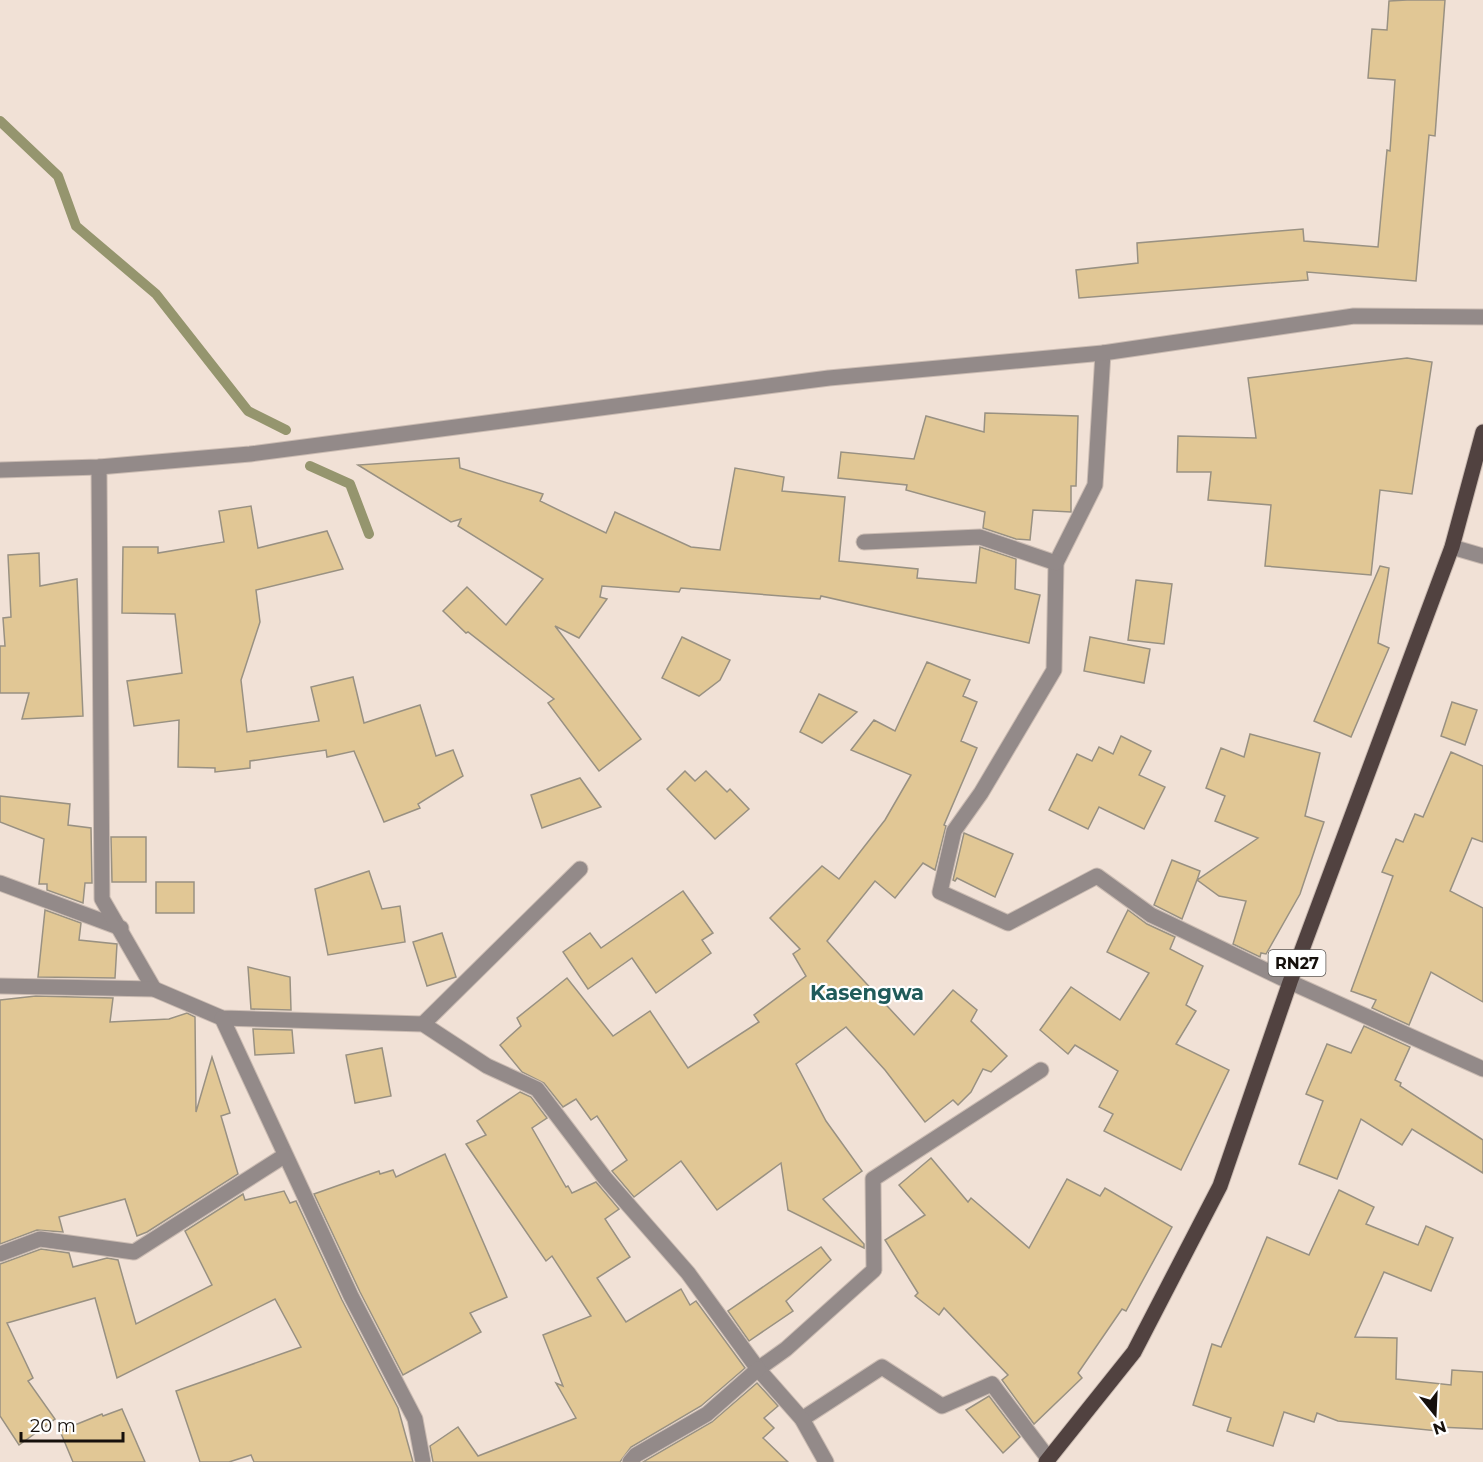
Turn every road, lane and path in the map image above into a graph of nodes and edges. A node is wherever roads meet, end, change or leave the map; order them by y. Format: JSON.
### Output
{"nodes":[{"id":1,"x":1483,"y":318,"type":"edge"},
{"id":2,"x":1103,"y":353,"type":"junction"},
{"id":3,"x":1483,"y":432,"type":"edge"},
{"id":4,"x":99,"y":467,"type":"junction"},
{"id":5,"x":0,"y":470,"type":"edge"},
{"id":6,"x":864,"y":542,"type":"dead end"},
{"id":7,"x":1452,"y":547,"type":"junction"},
{"id":8,"x":1483,"y":556,"type":"edge"},
{"id":9,"x":1056,"y":563,"type":"junction"},
{"id":10,"x":580,"y":869,"type":"dead end"},
{"id":11,"x":0,"y":883,"type":"edge"},
{"id":12,"x":121,"y":928,"type":"junction"},
{"id":13,"x":1290,"y":982,"type":"junction"},
{"id":14,"x":0,"y":986,"type":"edge"},
{"id":15,"x":154,"y":989,"type":"junction"},
{"id":16,"x":222,"y":1018,"type":"junction"},
{"id":17,"x":423,"y":1024,"type":"junction"},
{"id":18,"x":1483,"y":1069,"type":"edge"},
{"id":19,"x":1041,"y":1070,"type":"dead end"},
{"id":20,"x":284,"y":1156,"type":"junction"},
{"id":21,"x":0,"y":1254,"type":"edge"},
{"id":22,"x":758,"y":1369,"type":"junction"},
{"id":23,"x":802,"y":1419,"type":"junction"},
{"id":24,"x":1047,"y":1460,"type":"edge"},
{"id":25,"x":423,"y":1462,"type":"edge"},
{"id":26,"x":630,"y":1462,"type":"edge"},
{"id":27,"x":826,"y":1462,"type":"edge"}],
"edges":[{"from":1,"to":2,"type":"street"},
{"from":2,"to":4,"type":"street"},
{"from":2,"to":9,"type":"street"},
{"from":3,"to":7,"type":"main road","number":"RN27"},
{"from":4,"to":5,"type":"street"},
{"from":4,"to":12,"type":"street"},
{"from":6,"to":9,"type":"street"},
{"from":7,"to":8,"type":"street"},
{"from":7,"to":13,"type":"main road","number":"RN27"},
{"from":9,"to":13,"type":"street"},
{"from":10,"to":17,"type":"street"},
{"from":11,"to":12,"type":"street"},
{"from":12,"to":15,"type":"street"},
{"from":13,"to":18,"type":"street"},
{"from":13,"to":24,"type":"main road","number":"RN27"},
{"from":14,"to":15,"type":"street"},
{"from":15,"to":16,"type":"street"},
{"from":16,"to":17,"type":"street"},
{"from":16,"to":20,"type":"street"},
{"from":17,"to":22,"type":"street"},
{"from":19,"to":22,"type":"street"},
{"from":20,"to":21,"type":"street"},
{"from":20,"to":25,"type":"street"},
{"from":22,"to":23,"type":"street"},
{"from":22,"to":26,"type":"street"},
{"from":23,"to":24,"type":"street"},
{"from":23,"to":27,"type":"street"}]}
